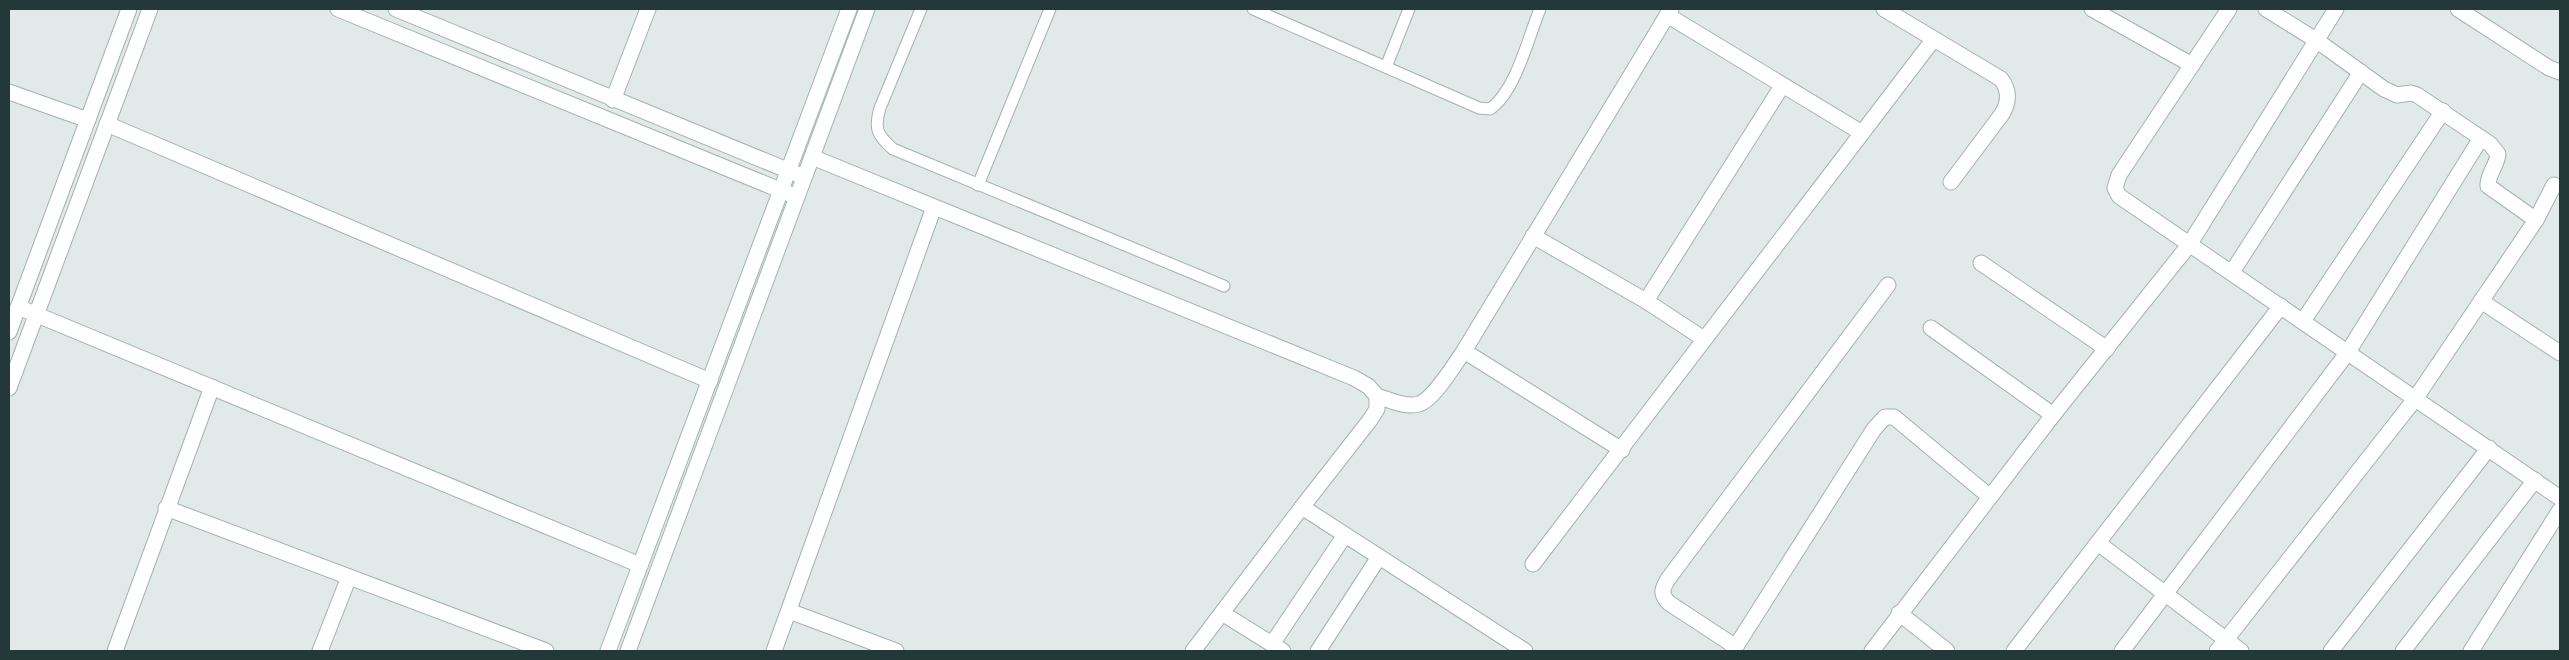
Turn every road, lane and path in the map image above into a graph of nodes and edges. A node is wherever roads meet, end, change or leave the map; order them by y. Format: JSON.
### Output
{"nodes":[{"id":1,"x":129,"y":9,"type":"edge"},
{"id":2,"x":150,"y":9,"type":"edge"},
{"id":3,"x":338,"y":9,"type":"edge"},
{"id":4,"x":396,"y":9,"type":"edge"},
{"id":5,"x":648,"y":9,"type":"edge"},
{"id":6,"x":849,"y":9,"type":"edge"},
{"id":7,"x":867,"y":9,"type":"edge"},
{"id":8,"x":921,"y":9,"type":"edge"},
{"id":9,"x":1050,"y":9,"type":"edge"},
{"id":10,"x":1253,"y":9,"type":"edge"},
{"id":11,"x":1409,"y":9,"type":"edge"},
{"id":12,"x":1540,"y":9,"type":"edge"},
{"id":13,"x":1884,"y":9,"type":"edge"},
{"id":14,"x":2092,"y":9,"type":"edge"},
{"id":15,"x":2229,"y":9,"type":"edge"},
{"id":16,"x":2266,"y":9,"type":"edge"},
{"id":17,"x":2336,"y":9,"type":"edge"},
{"id":18,"x":2458,"y":9,"type":"edge"},
{"id":19,"x":1669,"y":12,"type":"edge"},
{"id":20,"x":1277,"y":13,"type":"edge"},
{"id":21,"x":2112,"y":14,"type":"edge"},
{"id":22,"x":1933,"y":40,"type":"junction"},
{"id":23,"x":2316,"y":40,"type":"junction"},
{"id":24,"x":2192,"y":66,"type":"junction"},
{"id":25,"x":1386,"y":67,"type":"junction"},
{"id":26,"x":2361,"y":72,"type":"junction"},
{"id":27,"x":2560,"y":72,"type":"edge"},
{"id":28,"x":1782,"y":86,"type":"junction"},
{"id":29,"x":9,"y":92,"type":"edge"},
{"id":30,"x":614,"y":100,"type":"junction"},
{"id":31,"x":2443,"y":111,"type":"junction"},
{"id":32,"x":88,"y":120,"type":"junction"},
{"id":33,"x":107,"y":124,"type":"junction"},
{"id":34,"x":1862,"y":133,"type":"junction"},
{"id":35,"x":2481,"y":138,"type":"junction"},
{"id":36,"x":812,"y":156,"type":"junction"},
{"id":37,"x":789,"y":171,"type":"junction"},
{"id":38,"x":804,"y":178,"type":"junction"},
{"id":39,"x":1951,"y":182,"type":"dead end"},
{"id":40,"x":978,"y":185,"type":"junction"},
{"id":41,"x":2554,"y":186,"type":"dead end"},
{"id":42,"x":781,"y":191,"type":"junction"},
{"id":43,"x":797,"y":198,"type":"junction"},
{"id":44,"x":934,"y":207,"type":"junction"},
{"id":45,"x":2536,"y":220,"type":"junction"},
{"id":46,"x":1533,"y":236,"type":"junction"},
{"id":47,"x":2190,"y":244,"type":"junction"},
{"id":48,"x":1982,"y":262,"type":"dead end"},
{"id":49,"x":2232,"y":272,"type":"junction"},
{"id":50,"x":1888,"y":285,"type":"dead end"},
{"id":51,"x":1224,"y":286,"type":"dead end"},
{"id":52,"x":1646,"y":301,"type":"junction"},
{"id":53,"x":2481,"y":301,"type":"junction"},
{"id":54,"x":2281,"y":306,"type":"junction"},
{"id":55,"x":18,"y":307,"type":"junction"},
{"id":56,"x":36,"y":314,"type":"junction"},
{"id":57,"x":2303,"y":321,"type":"junction"},
{"id":58,"x":1931,"y":328,"type":"dead end"},
{"id":59,"x":9,"y":332,"type":"edge"},
{"id":60,"x":1704,"y":338,"type":"junction"},
{"id":61,"x":2107,"y":349,"type":"junction"},
{"id":62,"x":1464,"y":351,"type":"junction"},
{"id":63,"x":2348,"y":352,"type":"junction"},
{"id":64,"x":2560,"y":353,"type":"edge"},
{"id":65,"x":710,"y":381,"type":"junction"},
{"id":66,"x":212,"y":387,"type":"junction"},
{"id":67,"x":9,"y":388,"type":"edge"},
{"id":68,"x":1377,"y":396,"type":"junction"},
{"id":69,"x":2415,"y":399,"type":"junction"},
{"id":70,"x":2054,"y":415,"type":"junction"},
{"id":71,"x":2489,"y":448,"type":"junction"},
{"id":72,"x":1622,"y":450,"type":"junction"},
{"id":73,"x":2535,"y":480,"type":"junction"},
{"id":74,"x":1990,"y":497,"type":"junction"},
{"id":75,"x":2560,"y":498,"type":"edge"},
{"id":76,"x":1302,"y":507,"type":"junction"},
{"id":77,"x":166,"y":508,"type":"junction"},
{"id":78,"x":2560,"y":510,"type":"edge"},
{"id":79,"x":1345,"y":535,"type":"junction"},
{"id":80,"x":2098,"y":543,"type":"junction"},
{"id":81,"x":1379,"y":557,"type":"junction"},
{"id":82,"x":1533,"y":564,"type":"dead end"},
{"id":83,"x":640,"y":565,"type":"junction"},
{"id":84,"x":350,"y":577,"type":"junction"},
{"id":85,"x":2165,"y":594,"type":"junction"},
{"id":86,"x":789,"y":611,"type":"junction"},
{"id":87,"x":1222,"y":613,"type":"junction"},
{"id":88,"x":1899,"y":613,"type":"junction"},
{"id":89,"x":2222,"y":645,"type":"edge"},
{"id":90,"x":1278,"y":648,"type":"edge"},
{"id":91,"x":1734,"y":649,"type":"edge"},
{"id":92,"x":115,"y":651,"type":"edge"},
{"id":93,"x":320,"y":651,"type":"edge"},
{"id":94,"x":546,"y":651,"type":"edge"},
{"id":95,"x":608,"y":651,"type":"edge"},
{"id":96,"x":628,"y":651,"type":"edge"},
{"id":97,"x":774,"y":651,"type":"edge"},
{"id":98,"x":896,"y":651,"type":"edge"},
{"id":99,"x":1193,"y":651,"type":"edge"},
{"id":100,"x":1318,"y":651,"type":"edge"},
{"id":101,"x":1524,"y":651,"type":"edge"},
{"id":102,"x":1872,"y":651,"type":"edge"},
{"id":103,"x":1947,"y":651,"type":"edge"},
{"id":104,"x":2014,"y":651,"type":"edge"},
{"id":105,"x":2122,"y":651,"type":"edge"},
{"id":106,"x":2242,"y":651,"type":"edge"},
{"id":107,"x":2331,"y":651,"type":"edge"},
{"id":108,"x":2403,"y":651,"type":"edge"},
{"id":109,"x":2471,"y":651,"type":"edge"}],
"edges":[{"from":1,"to":32,"type":"street"},
{"from":2,"to":33,"type":"street"},
{"from":3,"to":42,"type":"street"},
{"from":4,"to":30,"type":"street"},
{"from":5,"to":30,"type":"street"},
{"from":6,"to":37,"type":"street"},
{"from":7,"to":36,"type":"street"},
{"from":8,"to":40,"type":"lane"},
{"from":9,"to":40,"type":"lane"},
{"from":10,"to":20,"type":"lane"},
{"from":11,"to":25,"type":"lane"},
{"from":12,"to":25,"type":"lane"},
{"from":13,"to":22,"type":"street"},
{"from":14,"to":21,"type":"street"},
{"from":15,"to":24,"type":"street"},
{"from":16,"to":23,"type":"street"},
{"from":17,"to":23,"type":"street"},
{"from":18,"to":27,"type":"street"},
{"from":19,"to":28,"type":"street"},
{"from":19,"to":46,"type":"street"},
{"from":20,"to":25,"type":"lane"},
{"from":21,"to":24,"type":"street"},
{"from":22,"to":34,"type":"street"},
{"from":22,"to":39,"type":"street"},
{"from":23,"to":26,"type":"street"},
{"from":23,"to":47,"type":"street"},
{"from":24,"to":47,"type":"street"},
{"from":26,"to":31,"type":"street"},
{"from":26,"to":49,"type":"street"},
{"from":28,"to":34,"type":"street"},
{"from":28,"to":52,"type":"street"},
{"from":29,"to":32,"type":"street"},
{"from":30,"to":37,"type":"street"},
{"from":31,"to":35,"type":"street"},
{"from":31,"to":57,"type":"street"},
{"from":32,"to":55,"type":"street"},
{"from":33,"to":56,"type":"street"},
{"from":33,"to":65,"type":"street"},
{"from":34,"to":60,"type":"street"},
{"from":35,"to":45,"type":"street"},
{"from":35,"to":63,"type":"street"},
{"from":36,"to":38,"type":"street"},
{"from":36,"to":44,"type":"street"},
{"from":37,"to":38,"type":"street"},
{"from":37,"to":42,"type":"street"},
{"from":38,"to":43,"type":"street"},
{"from":40,"to":51,"type":"lane"},
{"from":41,"to":45,"type":"street"},
{"from":42,"to":43,"type":"street"},
{"from":42,"to":65,"type":"street"},
{"from":43,"to":96,"type":"street"},
{"from":44,"to":68,"type":"street"},
{"from":44,"to":86,"type":"street"},
{"from":45,"to":53,"type":"street"},
{"from":46,"to":52,"type":"street"},
{"from":46,"to":62,"type":"street"},
{"from":47,"to":49,"type":"street"},
{"from":47,"to":61,"type":"street"},
{"from":48,"to":61,"type":"street"},
{"from":49,"to":54,"type":"street"},
{"from":50,"to":91,"type":"street"},
{"from":52,"to":60,"type":"street"},
{"from":53,"to":64,"type":"street"},
{"from":53,"to":69,"type":"street"},
{"from":54,"to":57,"type":"street"},
{"from":54,"to":80,"type":"street"},
{"from":55,"to":56,"type":"street"},
{"from":55,"to":59,"type":"street"},
{"from":56,"to":66,"type":"street"},
{"from":56,"to":67,"type":"street"},
{"from":57,"to":63,"type":"street"},
{"from":58,"to":70,"type":"street"},
{"from":60,"to":72,"type":"street"},
{"from":61,"to":70,"type":"street"},
{"from":62,"to":68,"type":"street"},
{"from":62,"to":72,"type":"street"},
{"from":63,"to":69,"type":"street"},
{"from":63,"to":85,"type":"street"},
{"from":65,"to":83,"type":"street"},
{"from":66,"to":77,"type":"street"},
{"from":66,"to":83,"type":"street"},
{"from":68,"to":76,"type":"street"},
{"from":69,"to":71,"type":"street"},
{"from":69,"to":89,"type":"street"},
{"from":70,"to":74,"type":"street"},
{"from":71,"to":73,"type":"street"},
{"from":71,"to":107,"type":"street"},
{"from":72,"to":82,"type":"street"},
{"from":73,"to":75,"type":"street"},
{"from":73,"to":108,"type":"street"},
{"from":74,"to":88,"type":"street"},
{"from":74,"to":91,"type":"street"},
{"from":76,"to":79,"type":"street"},
{"from":76,"to":87,"type":"street"},
{"from":77,"to":84,"type":"street"},
{"from":77,"to":92,"type":"street"},
{"from":78,"to":109,"type":"street"},
{"from":79,"to":81,"type":"street"},
{"from":79,"to":90,"type":"street"},
{"from":80,"to":85,"type":"street"},
{"from":80,"to":104,"type":"street"},
{"from":81,"to":100,"type":"street"},
{"from":81,"to":101,"type":"street"},
{"from":83,"to":95,"type":"street"},
{"from":84,"to":93,"type":"street"},
{"from":84,"to":94,"type":"street"},
{"from":85,"to":89,"type":"street"},
{"from":85,"to":105,"type":"street"},
{"from":86,"to":97,"type":"street"},
{"from":86,"to":98,"type":"street"},
{"from":87,"to":90,"type":"street"},
{"from":87,"to":99,"type":"street"},
{"from":88,"to":102,"type":"street"},
{"from":88,"to":103,"type":"street"},
{"from":89,"to":106,"type":"street"}]}
